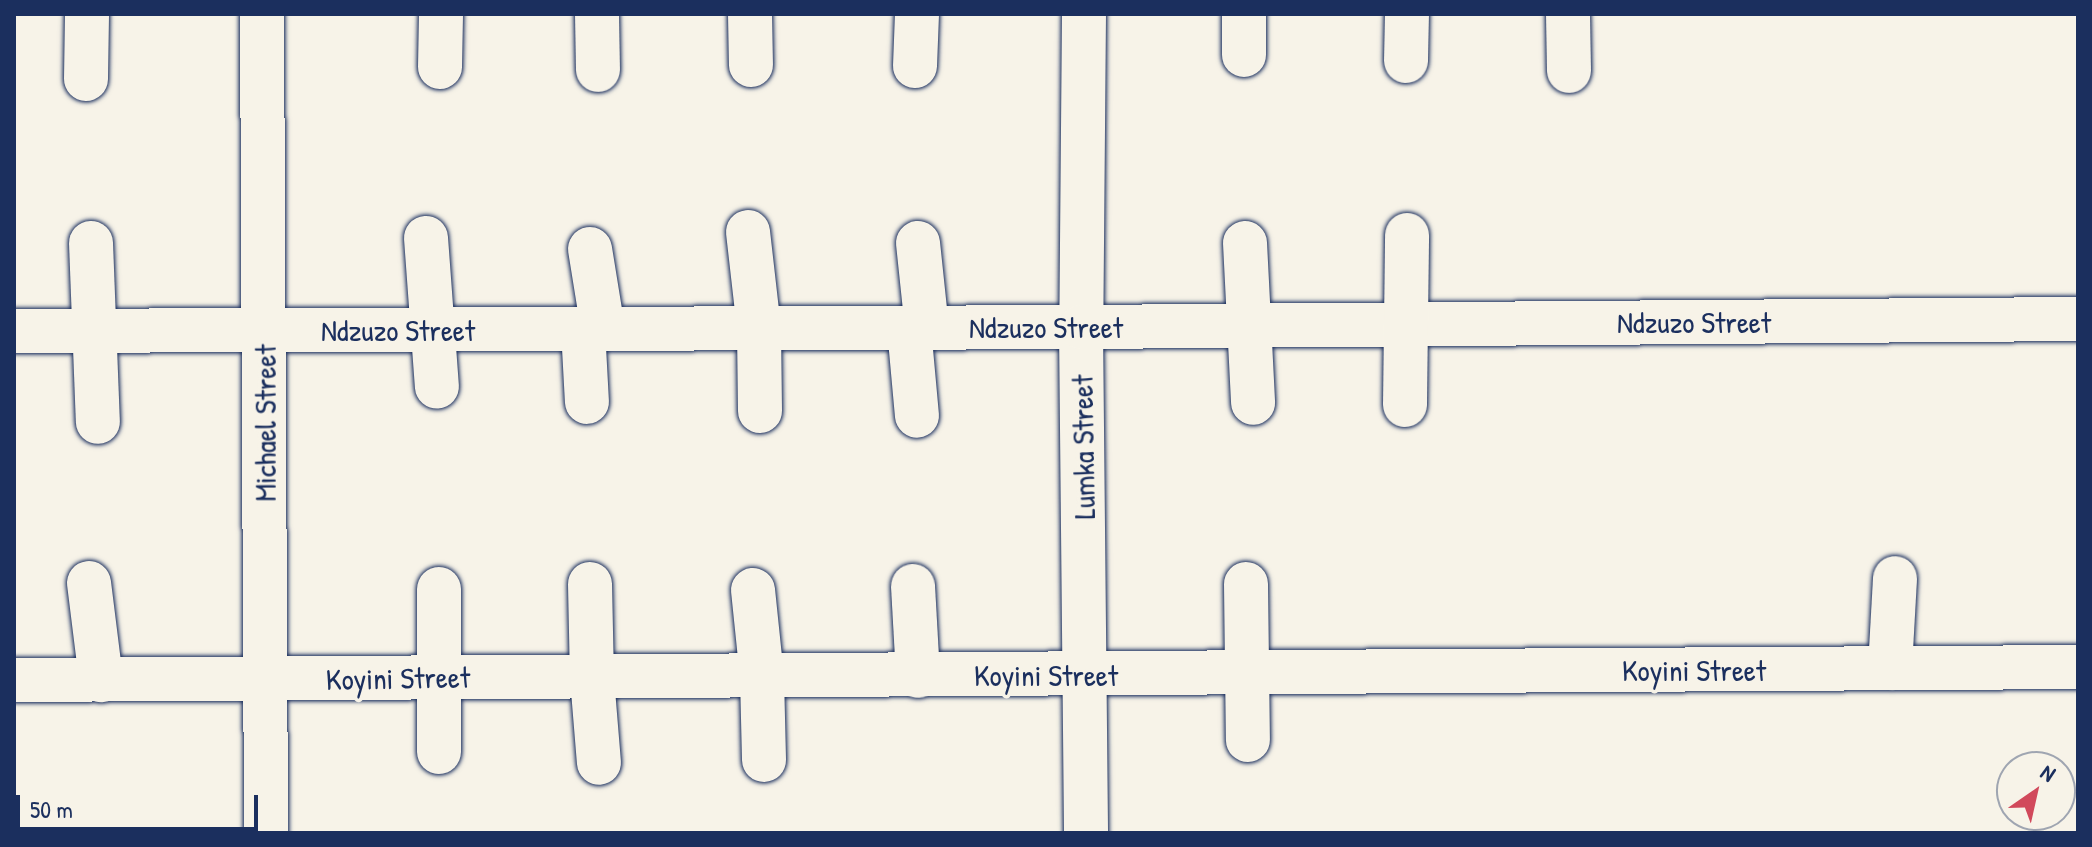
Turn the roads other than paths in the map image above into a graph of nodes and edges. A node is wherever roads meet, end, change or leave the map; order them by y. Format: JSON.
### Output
{"nodes":[{"id":1,"x":87,"y":14,"type":"edge"},
{"id":2,"x":262,"y":14,"type":"edge"},
{"id":3,"x":441,"y":14,"type":"edge"},
{"id":4,"x":597,"y":14,"type":"edge"},
{"id":5,"x":750,"y":14,"type":"edge"},
{"id":6,"x":917,"y":14,"type":"edge"},
{"id":7,"x":1084,"y":14,"type":"edge"},
{"id":8,"x":1407,"y":14,"type":"edge"},
{"id":9,"x":1568,"y":14,"type":"edge"},
{"id":10,"x":1406,"y":61,"type":"dead end"},
{"id":11,"x":751,"y":65,"type":"dead end"},
{"id":12,"x":915,"y":66,"type":"dead end"},
{"id":13,"x":440,"y":67,"type":"dead end"},
{"id":14,"x":598,"y":70,"type":"dead end"},
{"id":15,"x":1569,"y":71,"type":"dead end"},
{"id":16,"x":86,"y":79,"type":"dead end"},
{"id":17,"x":748,"y":232,"type":"dead end"},
{"id":18,"x":1407,"y":235,"type":"dead end"},
{"id":19,"x":426,"y":238,"type":"dead end"},
{"id":20,"x":91,"y":243,"type":"dead end"},
{"id":21,"x":918,"y":243,"type":"dead end"},
{"id":22,"x":1245,"y":243,"type":"dead end"},
{"id":23,"x":590,"y":249,"type":"dead end"},
{"id":24,"x":2078,"y":319,"type":"edge"},
{"id":25,"x":1404,"y":324,"type":"junction"},
{"id":26,"x":1247,"y":326,"type":"junction"},
{"id":27,"x":1081,"y":327,"type":"junction"},
{"id":28,"x":918,"y":328,"type":"junction"},
{"id":29,"x":593,"y":329,"type":"junction"},
{"id":30,"x":759,"y":329,"type":"junction"},
{"id":31,"x":97,"y":330,"type":"junction"},
{"id":32,"x":264,"y":330,"type":"junction"},
{"id":33,"x":431,"y":330,"type":"junction"},
{"id":34,"x":14,"y":331,"type":"edge"},
{"id":35,"x":437,"y":387,"type":"dead end"},
{"id":36,"x":587,"y":402,"type":"dead end"},
{"id":37,"x":1253,"y":403,"type":"dead end"},
{"id":38,"x":1405,"y":405,"type":"dead end"},
{"id":39,"x":760,"y":411,"type":"dead end"},
{"id":40,"x":917,"y":416,"type":"dead end"},
{"id":41,"x":98,"y":422,"type":"dead end"},
{"id":42,"x":1895,"y":578,"type":"dead end"},
{"id":43,"x":89,"y":583,"type":"dead end"},
{"id":44,"x":590,"y":584,"type":"dead end"},
{"id":45,"x":1246,"y":584,"type":"dead end"},
{"id":46,"x":913,"y":586,"type":"dead end"},
{"id":47,"x":439,"y":589,"type":"dead end"},
{"id":48,"x":753,"y":590,"type":"dead end"},
{"id":49,"x":2078,"y":667,"type":"edge"},
{"id":50,"x":1890,"y":668,"type":"junction"},
{"id":51,"x":1249,"y":673,"type":"junction"},
{"id":52,"x":1085,"y":674,"type":"junction"},
{"id":53,"x":918,"y":676,"type":"junction"},
{"id":54,"x":441,"y":677,"type":"junction"},
{"id":55,"x":762,"y":677,"type":"junction"},
{"id":56,"x":592,"y":678,"type":"junction"},
{"id":57,"x":14,"y":680,"type":"edge"},
{"id":58,"x":101,"y":680,"type":"junction"},
{"id":59,"x":266,"y":680,"type":"junction"},
{"id":60,"x":1248,"y":740,"type":"dead end"},
{"id":61,"x":439,"y":752,"type":"dead end"},
{"id":62,"x":764,"y":760,"type":"dead end"},
{"id":63,"x":599,"y":763,"type":"dead end"},
{"id":64,"x":266,"y":833,"type":"edge"},
{"id":65,"x":1086,"y":833,"type":"edge"}],
"edges":[{"from":1,"to":16,"type":"street"},
{"from":2,"to":32,"type":"street","name":"Michael Street"},
{"from":3,"to":13,"type":"street"},
{"from":4,"to":14,"type":"street"},
{"from":5,"to":11,"type":"street"},
{"from":6,"to":12,"type":"street"},
{"from":7,"to":27,"type":"street","name":"Lumka Street"},
{"from":8,"to":10,"type":"street"},
{"from":9,"to":15,"type":"street"},
{"from":17,"to":30,"type":"street"},
{"from":18,"to":25,"type":"street"},
{"from":19,"to":33,"type":"street"},
{"from":20,"to":31,"type":"street"},
{"from":21,"to":28,"type":"street"},
{"from":22,"to":26,"type":"street"},
{"from":23,"to":29,"type":"street"},
{"from":24,"to":25,"type":"street","name":"Ndzuzo Street"},
{"from":25,"to":26,"type":"street","name":"Ndzuzo Street"},
{"from":25,"to":38,"type":"street"},
{"from":26,"to":27,"type":"street","name":"Ndzuzo Street"},
{"from":26,"to":37,"type":"street"},
{"from":27,"to":28,"type":"street","name":"Ndzuzo Street"},
{"from":27,"to":52,"type":"street","name":"Lumka Street"},
{"from":28,"to":30,"type":"street","name":"Ndzuzo Street"},
{"from":28,"to":40,"type":"street"},
{"from":29,"to":30,"type":"street","name":"Ndzuzo Street"},
{"from":29,"to":33,"type":"street","name":"Ndzuzo Street"},
{"from":29,"to":36,"type":"street"},
{"from":30,"to":39,"type":"street"},
{"from":31,"to":32,"type":"street","name":"Ndzuzo Street"},
{"from":31,"to":34,"type":"street","name":"Ndzuzo Street"},
{"from":31,"to":41,"type":"street"},
{"from":32,"to":33,"type":"street","name":"Ndzuzo Street"},
{"from":32,"to":59,"type":"street","name":"Michael Street"},
{"from":33,"to":35,"type":"street"},
{"from":42,"to":50,"type":"street"},
{"from":43,"to":58,"type":"street"},
{"from":44,"to":56,"type":"street"},
{"from":45,"to":51,"type":"street"},
{"from":46,"to":53,"type":"street"},
{"from":47,"to":54,"type":"street"},
{"from":48,"to":55,"type":"street"},
{"from":49,"to":50,"type":"street","name":"Koyini Street"},
{"from":50,"to":51,"type":"street","name":"Koyini Street"},
{"from":51,"to":52,"type":"street","name":"Koyini Street"},
{"from":51,"to":60,"type":"street"},
{"from":52,"to":53,"type":"street","name":"Koyini Street"},
{"from":52,"to":65,"type":"street","name":"Lumka Street"},
{"from":53,"to":55,"type":"street","name":"Koyini Street"},
{"from":54,"to":56,"type":"street","name":"Koyini Street"},
{"from":54,"to":59,"type":"street","name":"Koyini Street"},
{"from":54,"to":61,"type":"street"},
{"from":55,"to":56,"type":"street","name":"Koyini Street"},
{"from":55,"to":62,"type":"street"},
{"from":56,"to":63,"type":"street"},
{"from":57,"to":58,"type":"street","name":"Koyini Street"},
{"from":58,"to":59,"type":"street","name":"Koyini Street"},
{"from":59,"to":64,"type":"street","name":"Michael Street"}]}
